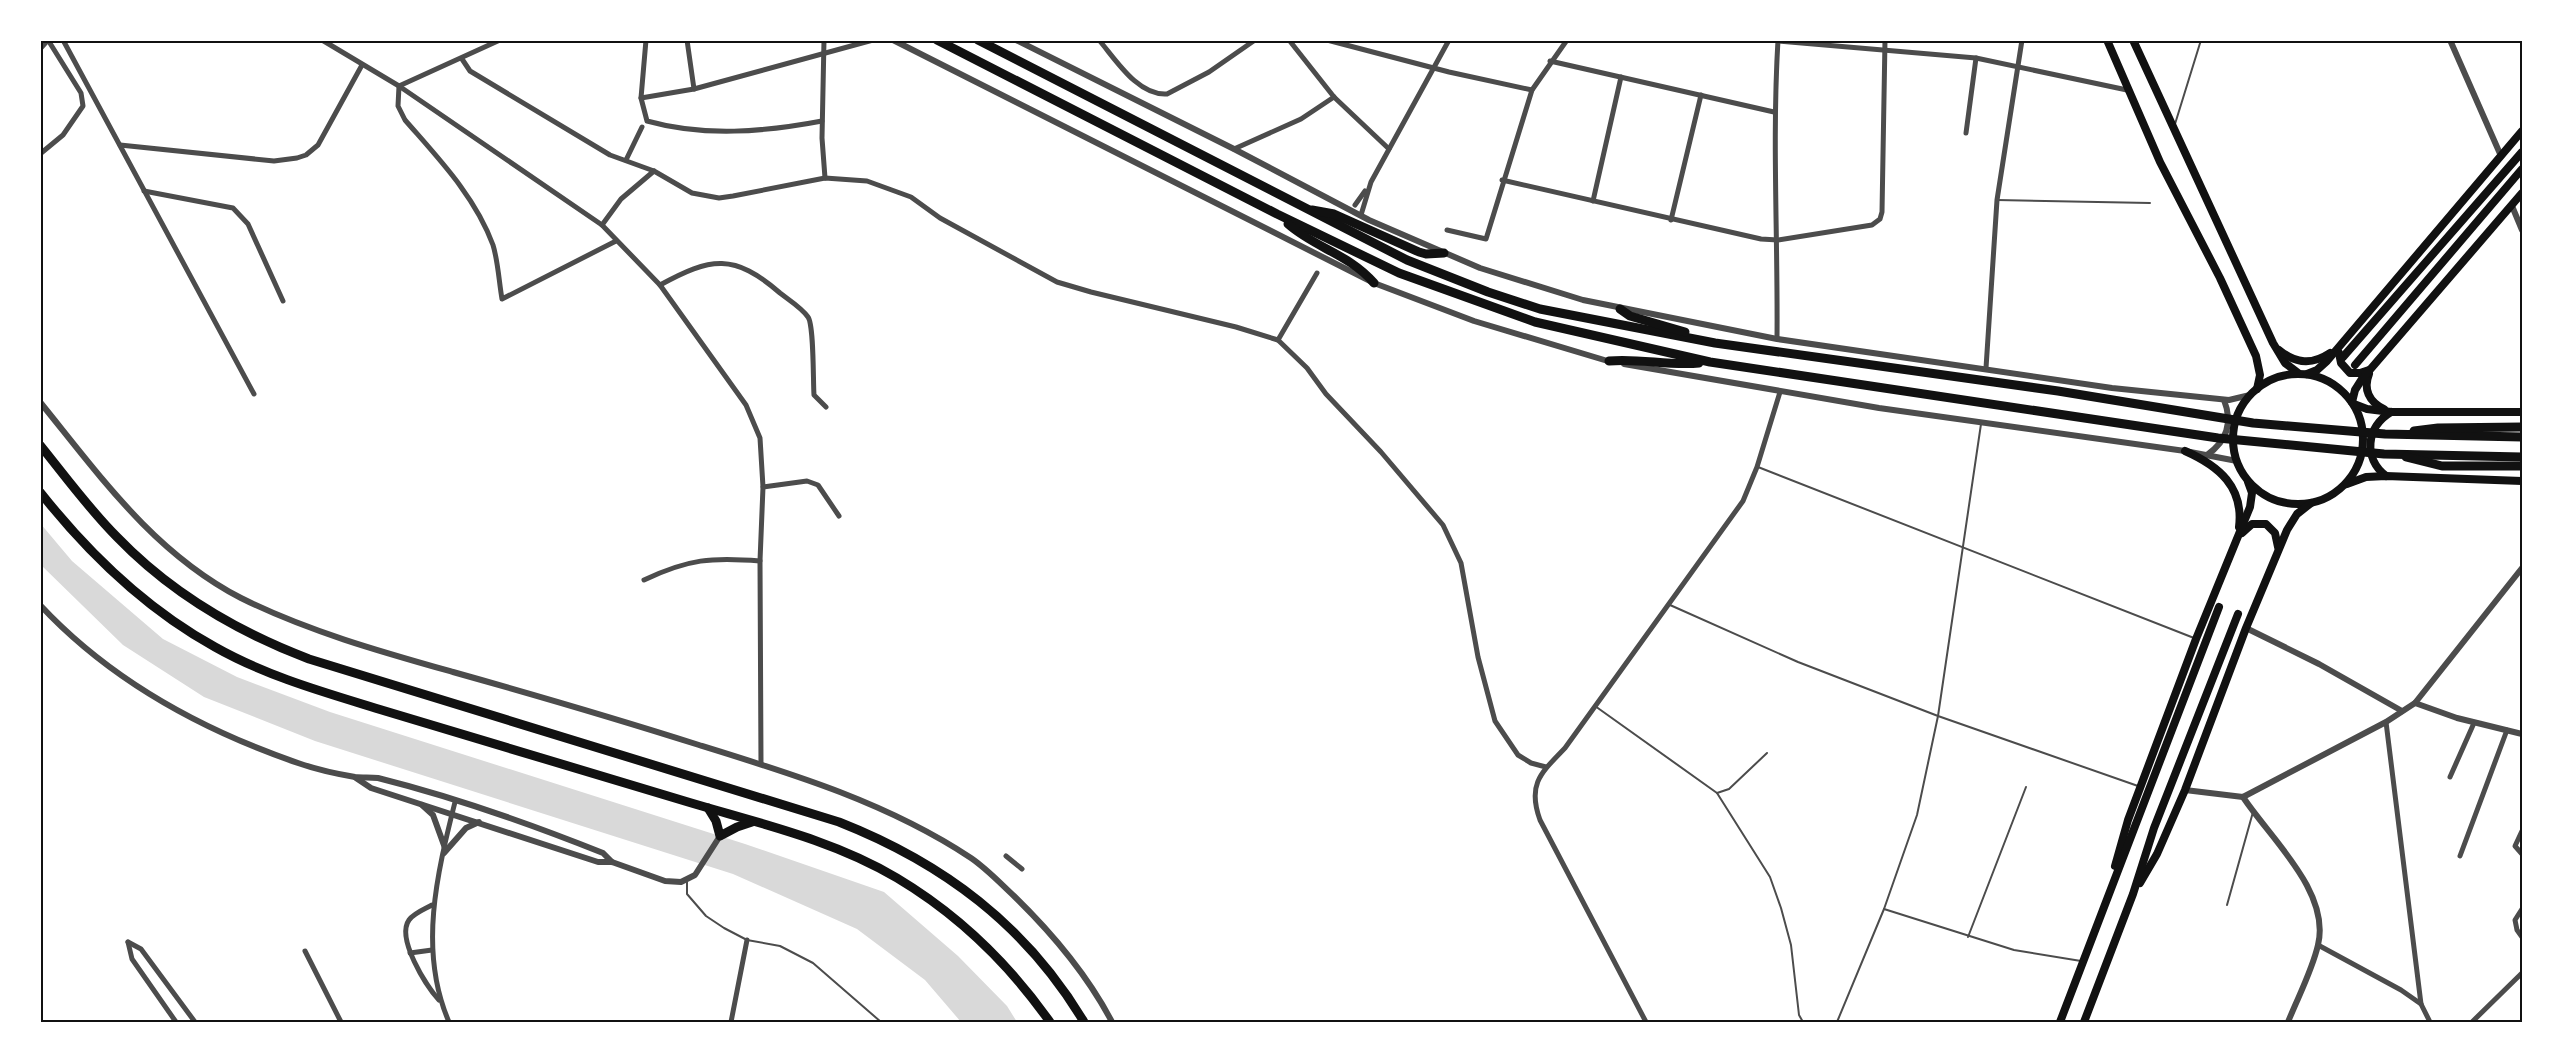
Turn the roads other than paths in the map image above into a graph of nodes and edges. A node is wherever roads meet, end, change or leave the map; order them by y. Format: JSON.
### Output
{"nodes":[{"id":1,"x":48,"y":40,"type":"edge"},
{"id":2,"x":63,"y":40,"type":"edge"},
{"id":3,"x":322,"y":40,"type":"edge"},
{"id":4,"x":500,"y":40,"type":"edge"},
{"id":5,"x":646,"y":40,"type":"edge"},
{"id":6,"x":687,"y":40,"type":"edge"},
{"id":7,"x":824,"y":40,"type":"edge"},
{"id":8,"x":873,"y":40,"type":"edge"},
{"id":9,"x":894,"y":40,"type":"edge"},
{"id":10,"x":937,"y":40,"type":"edge"},
{"id":11,"x":978,"y":40,"type":"edge"},
{"id":12,"x":1016,"y":40,"type":"edge"},
{"id":13,"x":1099,"y":40,"type":"edge"},
{"id":14,"x":1255,"y":40,"type":"edge"},
{"id":15,"x":1289,"y":40,"type":"edge"},
{"id":16,"x":1327,"y":40,"type":"edge"},
{"id":17,"x":1449,"y":40,"type":"edge"},
{"id":18,"x":1567,"y":40,"type":"edge"},
{"id":19,"x":1885,"y":40,"type":"edge"},
{"id":20,"x":2022,"y":40,"type":"edge"},
{"id":21,"x":2107,"y":40,"type":"edge"},
{"id":22,"x":2133,"y":40,"type":"edge"},
{"id":23,"x":2201,"y":40,"type":"edge"},
{"id":24,"x":2450,"y":40,"type":"edge"},
{"id":25,"x":1778,"y":41,"type":"edge"},
{"id":26,"x":1340,"y":42,"type":"edge"},
{"id":27,"x":40,"y":49,"type":"edge"},
{"id":28,"x":1884,"y":51,"type":"junction"},
{"id":29,"x":823,"y":53,"type":"junction"},
{"id":30,"x":1976,"y":58,"type":"junction"},
{"id":31,"x":462,"y":59,"type":"junction"},
{"id":32,"x":1550,"y":62,"type":"junction"},
{"id":33,"x":362,"y":65,"type":"junction"},
{"id":34,"x":2018,"y":66,"type":"junction"},
{"id":35,"x":1433,"y":68,"type":"junction"},
{"id":36,"x":1621,"y":77,"type":"junction"},
{"id":37,"x":399,"y":86,"type":"junction"},
{"id":38,"x":694,"y":88,"type":"junction"},
{"id":39,"x":1532,"y":90,"type":"junction"},
{"id":40,"x":2127,"y":90,"type":"junction"},
{"id":41,"x":1701,"y":95,"type":"junction"},
{"id":42,"x":641,"y":98,"type":"junction"},
{"id":43,"x":1334,"y":98,"type":"junction"},
{"id":44,"x":1774,"y":112,"type":"junction"},
{"id":45,"x":822,"y":122,"type":"junction"},
{"id":46,"x":642,"y":127,"type":"dead end"},
{"id":47,"x":2174,"y":128,"type":"junction"},
{"id":48,"x":2523,"y":131,"type":"edge"},
{"id":49,"x":1965,"y":133,"type":"dead end"},
{"id":50,"x":120,"y":145,"type":"junction"},
{"id":51,"x":1234,"y":149,"type":"junction"},
{"id":52,"x":1389,"y":149,"type":"junction"},
{"id":53,"x":2523,"y":152,"type":"edge"},
{"id":54,"x":40,"y":154,"type":"edge"},
{"id":55,"x":2501,"y":156,"type":"junction"},
{"id":56,"x":626,"y":160,"type":"junction"},
{"id":57,"x":2523,"y":169,"type":"edge"},
{"id":58,"x":654,"y":171,"type":"junction"},
{"id":59,"x":825,"y":178,"type":"junction"},
{"id":60,"x":1502,"y":180,"type":"junction"},
{"id":61,"x":1371,"y":182,"type":"junction"},
{"id":62,"x":144,"y":192,"type":"junction"},
{"id":63,"x":2523,"y":193,"type":"edge"},
{"id":64,"x":1996,"y":200,"type":"junction"},
{"id":65,"x":1593,"y":201,"type":"junction"},
{"id":66,"x":2150,"y":203,"type":"dead end"},
{"id":67,"x":1356,"y":205,"type":"dead end"},
{"id":68,"x":2512,"y":206,"type":"junction"},
{"id":69,"x":1308,"y":210,"type":"junction"},
{"id":70,"x":1277,"y":214,"type":"junction"},
{"id":71,"x":1361,"y":215,"type":"junction"},
{"id":72,"x":1671,"y":220,"type":"junction"},
{"id":73,"x":602,"y":225,"type":"junction"},
{"id":74,"x":1447,"y":230,"type":"dead end"},
{"id":75,"x":2523,"y":230,"type":"edge"},
{"id":76,"x":1778,"y":240,"type":"junction"},
{"id":77,"x":616,"y":241,"type":"junction"},
{"id":78,"x":1444,"y":253,"type":"junction"},
{"id":79,"x":1317,"y":273,"type":"dead end"},
{"id":80,"x":1374,"y":282,"type":"junction"},
{"id":81,"x":660,"y":285,"type":"junction"},
{"id":82,"x":283,"y":301,"type":"dead end"},
{"id":83,"x":1620,"y":309,"type":"junction"},
{"id":84,"x":1777,"y":339,"type":"junction"},
{"id":85,"x":1278,"y":340,"type":"junction"},
{"id":86,"x":1715,"y":343,"type":"junction"},
{"id":87,"x":2273,"y":343,"type":"junction"},
{"id":88,"x":2342,"y":344,"type":"junction"},
{"id":89,"x":2343,"y":357,"type":"dead end"},
{"id":90,"x":1609,"y":361,"type":"junction"},
{"id":91,"x":1710,"y":362,"type":"junction"},
{"id":92,"x":2355,"y":365,"type":"dead end"},
{"id":93,"x":1986,"y":368,"type":"junction"},
{"id":94,"x":2372,"y":368,"type":"junction"},
{"id":95,"x":2303,"y":374,"type":"junction"},
{"id":96,"x":1780,"y":392,"type":"junction"},
{"id":97,"x":2253,"y":392,"type":"junction"},
{"id":98,"x":254,"y":394,"type":"dead end"},
{"id":99,"x":2224,"y":400,"type":"junction"},
{"id":100,"x":40,"y":402,"type":"edge"},
{"id":101,"x":2353,"y":403,"type":"junction"},
{"id":102,"x":826,"y":406,"type":"dead end"},
{"id":103,"x":2391,"y":412,"type":"junction"},
{"id":104,"x":2523,"y":412,"type":"edge"},
{"id":105,"x":1981,"y":422,"type":"junction"},
{"id":106,"x":2523,"y":427,"type":"edge"},
{"id":107,"x":2396,"y":435,"type":"junction"},
{"id":108,"x":2523,"y":437,"type":"edge"},
{"id":109,"x":40,"y":445,"type":"edge"},
{"id":110,"x":2186,"y":451,"type":"junction"},
{"id":111,"x":2398,"y":454,"type":"junction"},
{"id":112,"x":2207,"y":455,"type":"junction"},
{"id":113,"x":2523,"y":457,"type":"edge"},
{"id":114,"x":2236,"y":461,"type":"junction"},
{"id":115,"x":2523,"y":466,"type":"edge"},
{"id":116,"x":1757,"y":467,"type":"junction"},
{"id":117,"x":2386,"y":476,"type":"junction"},
{"id":118,"x":2523,"y":481,"type":"edge"},
{"id":119,"x":2248,"y":482,"type":"junction"},
{"id":120,"x":2345,"y":485,"type":"junction"},
{"id":121,"x":763,"y":487,"type":"junction"},
{"id":122,"x":40,"y":492,"type":"edge"},
{"id":123,"x":2311,"y":503,"type":"junction"},
{"id":124,"x":839,"y":516,"type":"dead end"},
{"id":125,"x":2237,"y":537,"type":"junction"},
{"id":126,"x":1962,"y":546,"type":"junction"},
{"id":127,"x":2278,"y":552,"type":"junction"},
{"id":128,"x":760,"y":561,"type":"junction"},
{"id":129,"x":2523,"y":568,"type":"edge"},
{"id":130,"x":644,"y":580,"type":"dead end"},
{"id":131,"x":40,"y":604,"type":"edge"},
{"id":132,"x":1667,"y":604,"type":"junction"},
{"id":133,"x":2219,"y":607,"type":"dead end"},
{"id":134,"x":2238,"y":614,"type":"dead end"},
{"id":135,"x":2246,"y":628,"type":"junction"},
{"id":136,"x":2196,"y":639,"type":"junction"},
{"id":137,"x":2415,"y":703,"type":"junction"},
{"id":138,"x":1595,"y":706,"type":"junction"},
{"id":139,"x":2402,"y":711,"type":"junction"},
{"id":140,"x":1938,"y":716,"type":"junction"},
{"id":141,"x":2386,"y":722,"type":"junction"},
{"id":142,"x":2475,"y":723,"type":"junction"},
{"id":143,"x":2507,"y":730,"type":"junction"},
{"id":144,"x":2523,"y":734,"type":"edge"},
{"id":145,"x":1767,"y":753,"type":"dead end"},
{"id":146,"x":761,"y":764,"type":"junction"},
{"id":147,"x":1546,"y":767,"type":"junction"},
{"id":148,"x":356,"y":777,"type":"junction"},
{"id":149,"x":2450,"y":777,"type":"dead end"},
{"id":150,"x":2140,"y":786,"type":"junction"},
{"id":151,"x":2026,"y":787,"type":"dead end"},
{"id":152,"x":2185,"y":790,"type":"junction"},
{"id":153,"x":1717,"y":793,"type":"junction"},
{"id":154,"x":2243,"y":797,"type":"junction"},
{"id":155,"x":414,"y":800,"type":"junction"},
{"id":156,"x":456,"y":802,"type":"junction"},
{"id":157,"x":708,"y":808,"type":"junction"},
{"id":158,"x":2253,"y":812,"type":"junction"},
{"id":159,"x":453,"y":813,"type":"junction"},
{"id":160,"x":481,"y":822,"type":"junction"},
{"id":161,"x":755,"y":822,"type":"junction"},
{"id":162,"x":2523,"y":831,"type":"edge"},
{"id":163,"x":720,"y":836,"type":"junction"},
{"id":164,"x":445,"y":850,"type":"junction"},
{"id":165,"x":2523,"y":854,"type":"edge"},
{"id":166,"x":1006,"y":856,"type":"dead end"},
{"id":167,"x":2460,"y":856,"type":"dead end"},
{"id":168,"x":612,"y":862,"type":"junction"},
{"id":169,"x":1022,"y":869,"type":"dead end"},
{"id":170,"x":687,"y":880,"type":"junction"},
{"id":171,"x":2133,"y":894,"type":"junction"},
{"id":172,"x":2108,"y":899,"type":"junction"},
{"id":173,"x":2227,"y":904,"type":"dead end"},
{"id":174,"x":432,"y":906,"type":"junction"},
{"id":175,"x":1884,"y":909,"type":"junction"},
{"id":176,"x":2523,"y":909,"type":"edge"},
{"id":177,"x":1968,"y":937,"type":"junction"},
{"id":178,"x":2523,"y":938,"type":"edge"},
{"id":179,"x":747,"y":940,"type":"junction"},
{"id":180,"x":2318,"y":945,"type":"junction"},
{"id":181,"x":432,"y":950,"type":"junction"},
{"id":182,"x":305,"y":951,"type":"dead end"},
{"id":183,"x":410,"y":953,"type":"junction"},
{"id":184,"x":2083,"y":961,"type":"junction"},
{"id":185,"x":2523,"y":973,"type":"edge"},
{"id":186,"x":440,"y":1002,"type":"junction"},
{"id":187,"x":2421,"y":1004,"type":"junction"},
{"id":188,"x":176,"y":1023,"type":"edge"},
{"id":189,"x":195,"y":1023,"type":"edge"},
{"id":190,"x":341,"y":1023,"type":"edge"},
{"id":191,"x":449,"y":1023,"type":"edge"},
{"id":192,"x":731,"y":1023,"type":"edge"},
{"id":193,"x":882,"y":1023,"type":"edge"},
{"id":194,"x":1050,"y":1023,"type":"edge"},
{"id":195,"x":1084,"y":1023,"type":"edge"},
{"id":196,"x":1112,"y":1023,"type":"edge"},
{"id":197,"x":1646,"y":1023,"type":"edge"},
{"id":198,"x":1803,"y":1023,"type":"edge"},
{"id":199,"x":1837,"y":1023,"type":"edge"},
{"id":200,"x":2060,"y":1023,"type":"edge"},
{"id":201,"x":2084,"y":1023,"type":"edge"},
{"id":202,"x":2288,"y":1023,"type":"edge"},
{"id":203,"x":2430,"y":1023,"type":"edge"},
{"id":204,"x":2472,"y":1023,"type":"edge"}],
"edges":[{"from":1,"to":27,"type":"street"},
{"from":1,"to":54,"type":"street"},
{"from":2,"to":50,"type":"street"},
{"from":3,"to":33,"type":"street"},
{"from":4,"to":31,"type":"street"},
{"from":5,"to":42,"type":"street"},
{"from":6,"to":38,"type":"street"},
{"from":7,"to":29,"type":"street"},
{"from":8,"to":29,"type":"street"},
{"from":9,"to":80,"type":"street"},
{"from":10,"to":70,"type":"highway"},
{"from":11,"to":69,"type":"highway"},
{"from":12,"to":51,"type":"street"},
{"from":13,"to":14,"type":"street"},
{"from":15,"to":43,"type":"street"},
{"from":16,"to":26,"type":"street"},
{"from":17,"to":35,"type":"street"},
{"from":18,"to":32,"type":"street"},
{"from":19,"to":28,"type":"street"},
{"from":20,"to":34,"type":"street"},
{"from":21,"to":40,"type":"highway"},
{"from":22,"to":47,"type":"highway"},
{"from":23,"to":47,"type":"lane"},
{"from":24,"to":55,"type":"street"},
{"from":25,"to":28,"type":"street"},
{"from":25,"to":44,"type":"street"},
{"from":26,"to":35,"type":"street"},
{"from":28,"to":30,"type":"street"},
{"from":28,"to":76,"type":"street"},
{"from":29,"to":38,"type":"street"},
{"from":29,"to":45,"type":"street"},
{"from":30,"to":34,"type":"street"},
{"from":30,"to":49,"type":"street"},
{"from":31,"to":37,"type":"street"},
{"from":31,"to":56,"type":"street"},
{"from":32,"to":36,"type":"street"},
{"from":32,"to":39,"type":"street"},
{"from":33,"to":37,"type":"street"},
{"from":33,"to":50,"type":"street"},
{"from":34,"to":40,"type":"street"},
{"from":34,"to":64,"type":"street"},
{"from":35,"to":39,"type":"street"},
{"from":35,"to":52,"type":"street"},
{"from":36,"to":41,"type":"street"},
{"from":36,"to":65,"type":"street"},
{"from":37,"to":73,"type":"street"},
{"from":37,"to":77,"type":"street"},
{"from":38,"to":42,"type":"street"},
{"from":39,"to":60,"type":"street"},
{"from":40,"to":97,"type":"highway"},
{"from":41,"to":44,"type":"street"},
{"from":41,"to":72,"type":"street"},
{"from":42,"to":45,"type":"street"},
{"from":43,"to":51,"type":"street"},
{"from":43,"to":52,"type":"street"},
{"from":44,"to":76,"type":"street"},
{"from":45,"to":59,"type":"street"},
{"from":46,"to":56,"type":"street"},
{"from":47,"to":87,"type":"highway"},
{"from":48,"to":55,"type":"highway"},
{"from":50,"to":62,"type":"street"},
{"from":51,"to":71,"type":"street"},
{"from":52,"to":61,"type":"street"},
{"from":53,"to":89,"type":"highway"},
{"from":55,"to":88,"type":"highway"},
{"from":56,"to":58,"type":"street"},
{"from":57,"to":92,"type":"highway"},
{"from":58,"to":59,"type":"street"},
{"from":58,"to":73,"type":"street"},
{"from":59,"to":85,"type":"street"},
{"from":60,"to":65,"type":"street"},
{"from":60,"to":74,"type":"street"},
{"from":61,"to":67,"type":"street"},
{"from":61,"to":71,"type":"street"},
{"from":62,"to":82,"type":"street"},
{"from":62,"to":98,"type":"street"},
{"from":63,"to":68,"type":"highway"},
{"from":64,"to":66,"type":"lane"},
{"from":64,"to":93,"type":"street"},
{"from":65,"to":72,"type":"street"},
{"from":68,"to":75,"type":"street"},
{"from":68,"to":94,"type":"highway"},
{"from":69,"to":78,"type":"highway"},
{"from":69,"to":86,"type":"highway"},
{"from":70,"to":80,"type":"highway"},
{"from":70,"to":91,"type":"highway"},
{"from":71,"to":78,"type":"street"},
{"from":72,"to":76,"type":"street"},
{"from":73,"to":77,"type":"street"},
{"from":76,"to":84,"type":"street"},
{"from":77,"to":81,"type":"street"},
{"from":78,"to":83,"type":"street"},
{"from":79,"to":85,"type":"street"},
{"from":80,"to":90,"type":"street"},
{"from":81,"to":102,"type":"street"},
{"from":81,"to":121,"type":"street"},
{"from":83,"to":84,"type":"street"},
{"from":83,"to":86,"type":"highway"},
{"from":84,"to":93,"type":"street"},
{"from":85,"to":147,"type":"street"},
{"from":86,"to":107,"type":"highway"},
{"from":87,"to":88,"type":"highway"},
{"from":87,"to":95,"type":"highway"},
{"from":88,"to":94,"type":"highway"},
{"from":88,"to":95,"type":"highway"},
{"from":90,"to":91,"type":"highway"},
{"from":90,"to":96,"type":"street"},
{"from":91,"to":111,"type":"highway"},
{"from":93,"to":99,"type":"street"},
{"from":94,"to":101,"type":"highway"},
{"from":94,"to":103,"type":"highway"},
{"from":95,"to":97,"type":"highway"},
{"from":95,"to":101,"type":"highway"},
{"from":96,"to":105,"type":"street"},
{"from":96,"to":116,"type":"street"},
{"from":97,"to":99,"type":"street"},
{"from":97,"to":114,"type":"highway"},
{"from":99,"to":112,"type":"street"},
{"from":100,"to":146,"type":"street"},
{"from":101,"to":103,"type":"highway"},
{"from":101,"to":120,"type":"highway"},
{"from":103,"to":104,"type":"highway"},
{"from":103,"to":117,"type":"highway"},
{"from":105,"to":110,"type":"street"},
{"from":105,"to":126,"type":"lane"},
{"from":106,"to":107,"type":"highway"},
{"from":107,"to":108,"type":"highway"},
{"from":109,"to":195,"type":"highway"},
{"from":110,"to":112,"type":"street"},
{"from":110,"to":125,"type":"highway"},
{"from":111,"to":113,"type":"highway"},
{"from":111,"to":115,"type":"highway"},
{"from":112,"to":114,"type":"street"},
{"from":114,"to":119,"type":"highway"},
{"from":116,"to":126,"type":"lane"},
{"from":116,"to":132,"type":"street"},
{"from":117,"to":118,"type":"highway"},
{"from":117,"to":120,"type":"highway"},
{"from":119,"to":123,"type":"highway"},
{"from":119,"to":125,"type":"highway"},
{"from":120,"to":123,"type":"highway"},
{"from":121,"to":124,"type":"street"},
{"from":121,"to":128,"type":"street"},
{"from":122,"to":157,"type":"highway"},
{"from":123,"to":127,"type":"highway"},
{"from":125,"to":127,"type":"highway"},
{"from":125,"to":136,"type":"highway"},
{"from":126,"to":136,"type":"lane"},
{"from":126,"to":140,"type":"lane"},
{"from":127,"to":135,"type":"highway"},
{"from":128,"to":130,"type":"street"},
{"from":128,"to":146,"type":"street"},
{"from":129,"to":137,"type":"street"},
{"from":131,"to":148,"type":"street"},
{"from":132,"to":138,"type":"street"},
{"from":132,"to":140,"type":"lane"},
{"from":133,"to":172,"type":"highway"},
{"from":134,"to":171,"type":"highway"},
{"from":135,"to":139,"type":"street"},
{"from":135,"to":152,"type":"highway"},
{"from":136,"to":150,"type":"highway"},
{"from":137,"to":139,"type":"street"},
{"from":137,"to":142,"type":"street"},
{"from":138,"to":147,"type":"street"},
{"from":138,"to":153,"type":"lane"},
{"from":139,"to":141,"type":"street"},
{"from":140,"to":150,"type":"lane"},
{"from":140,"to":175,"type":"lane"},
{"from":141,"to":154,"type":"street"},
{"from":141,"to":187,"type":"street"},
{"from":142,"to":143,"type":"street"},
{"from":142,"to":149,"type":"street"},
{"from":143,"to":144,"type":"street"},
{"from":143,"to":167,"type":"street"},
{"from":145,"to":153,"type":"lane"},
{"from":146,"to":196,"type":"street"},
{"from":147,"to":197,"type":"street"},
{"from":148,"to":155,"type":"street"},
{"from":148,"to":156,"type":"street"},
{"from":150,"to":172,"type":"highway"},
{"from":151,"to":177,"type":"lane"},
{"from":152,"to":154,"type":"street"},
{"from":152,"to":171,"type":"highway"},
{"from":153,"to":198,"type":"lane"},
{"from":154,"to":158,"type":"street"},
{"from":155,"to":159,"type":"street"},
{"from":155,"to":164,"type":"street"},
{"from":156,"to":159,"type":"street"},
{"from":156,"to":168,"type":"street"},
{"from":157,"to":161,"type":"highway"},
{"from":157,"to":163,"type":"highway"},
{"from":158,"to":173,"type":"lane"},
{"from":158,"to":180,"type":"street"},
{"from":159,"to":160,"type":"street"},
{"from":159,"to":164,"type":"street"},
{"from":160,"to":164,"type":"street"},
{"from":160,"to":168,"type":"street"},
{"from":161,"to":163,"type":"highway"},
{"from":161,"to":194,"type":"highway"},
{"from":162,"to":165,"type":"street"},
{"from":163,"to":170,"type":"street"},
{"from":164,"to":174,"type":"street"},
{"from":166,"to":169,"type":"street"},
{"from":168,"to":170,"type":"street"},
{"from":170,"to":179,"type":"lane"},
{"from":171,"to":201,"type":"highway"},
{"from":172,"to":184,"type":"highway"},
{"from":174,"to":181,"type":"street"},
{"from":174,"to":183,"type":"street"},
{"from":175,"to":177,"type":"lane"},
{"from":175,"to":199,"type":"lane"},
{"from":176,"to":178,"type":"street"},
{"from":177,"to":184,"type":"lane"},
{"from":179,"to":192,"type":"street"},
{"from":179,"to":193,"type":"lane"},
{"from":180,"to":187,"type":"street"},
{"from":180,"to":202,"type":"street"},
{"from":181,"to":183,"type":"street"},
{"from":181,"to":186,"type":"street"},
{"from":182,"to":190,"type":"street"},
{"from":183,"to":186,"type":"street"},
{"from":184,"to":200,"type":"highway"},
{"from":185,"to":204,"type":"street"},
{"from":186,"to":191,"type":"street"},
{"from":187,"to":203,"type":"street"},
{"from":188,"to":189,"type":"street"}]}
